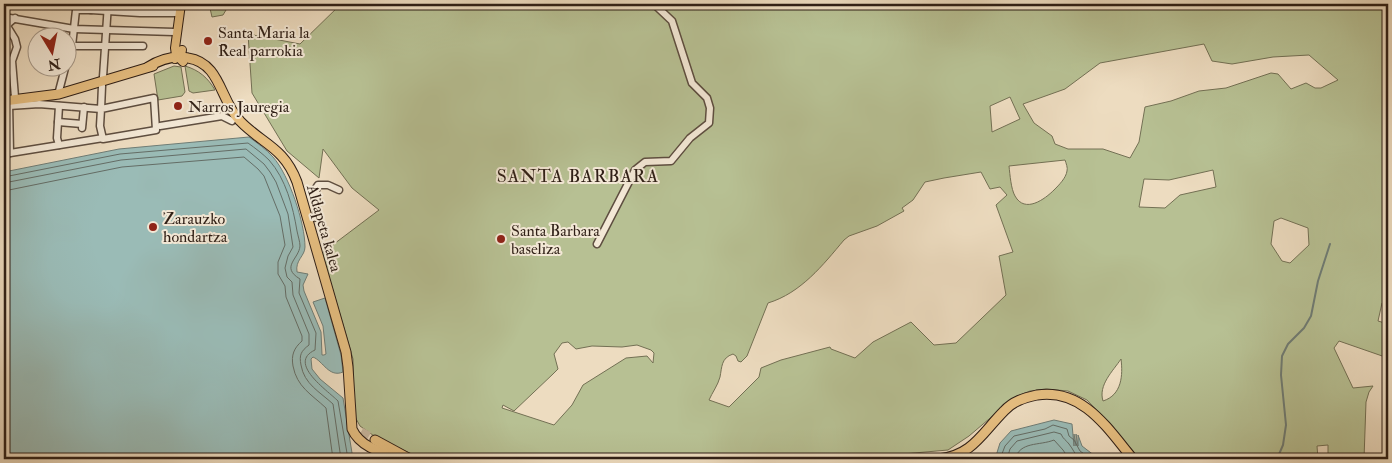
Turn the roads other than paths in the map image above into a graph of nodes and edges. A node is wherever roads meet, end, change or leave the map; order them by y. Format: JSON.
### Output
{"nodes":[{"id":1,"x":108,"y":4,"type":"edge"},
{"id":2,"x":181,"y":4,"type":"edge"},
{"id":3,"x":654,"y":4,"type":"edge"},
{"id":4,"x":90,"y":7,"type":"edge"},
{"id":5,"x":107,"y":12,"type":"junction"},
{"id":6,"x":176,"y":13,"type":"dead end"},
{"id":7,"x":16,"y":16,"type":"junction"},
{"id":8,"x":4,"y":17,"type":"edge"},
{"id":9,"x":58,"y":28,"type":"edge"},
{"id":10,"x":74,"y":28,"type":"edge"},
{"id":11,"x":78,"y":29,"type":"edge"},
{"id":12,"x":105,"y":30,"type":"junction"},
{"id":13,"x":78,"y":46,"type":"edge"},
{"id":14,"x":143,"y":46,"type":"dead end"},
{"id":15,"x":104,"y":47,"type":"junction"},
{"id":16,"x":178,"y":50,"type":"junction"},
{"id":17,"x":154,"y":64,"type":"junction"},
{"id":18,"x":215,"y":75,"type":"junction"},
{"id":19,"x":103,"y":77,"type":"dead end"},
{"id":20,"x":62,"y":78,"type":"edge"},
{"id":21,"x":102,"y":86,"type":"dead end"},
{"id":22,"x":59,"y":91,"type":"dead end"},
{"id":23,"x":9,"y":101,"type":"edge"},
{"id":24,"x":59,"y":106,"type":"junction"},
{"id":25,"x":84,"y":107,"type":"junction"},
{"id":26,"x":101,"y":109,"type":"junction"},
{"id":27,"x":232,"y":121,"type":"dead end"},
{"id":28,"x":58,"y":122,"type":"junction"},
{"id":29,"x":160,"y":126,"type":"dead end"},
{"id":30,"x":102,"y":138,"type":"junction"},
{"id":31,"x":59,"y":145,"type":"junction"},
{"id":32,"x":7,"y":154,"type":"edge"},
{"id":33,"x":339,"y":190,"type":"dead end"},
{"id":34,"x":307,"y":219,"type":"junction"},
{"id":35,"x":597,"y":244,"type":"dead end"},
{"id":36,"x":350,"y":416,"type":"junction"},
{"id":37,"x":361,"y":432,"type":"tunnel mouth"},
{"id":38,"x":375,"y":440,"type":"tunnel mouth"},
{"id":39,"x":404,"y":459,"type":"edge"},
{"id":40,"x":410,"y":459,"type":"edge"},
{"id":41,"x":938,"y":459,"type":"edge"},
{"id":42,"x":1133,"y":459,"type":"edge"}],
"edges":[{"from":1,"to":5,"type":"street"},
{"from":2,"to":16,"type":"main road"},
{"from":3,"to":35,"type":"street"},
{"from":4,"to":5,"type":"street"},
{"from":4,"to":10,"type":"street"},
{"from":5,"to":6,"type":"street"},
{"from":5,"to":12,"type":"street"},
{"from":7,"to":8,"type":"street"},
{"from":7,"to":9,"type":"street"},
{"from":7,"to":23,"type":"street"},
{"from":11,"to":12,"type":"street"},
{"from":12,"to":15,"type":"street"},
{"from":12,"to":16,"type":"street"},
{"from":13,"to":15,"type":"street"},
{"from":14,"to":15,"type":"street"},
{"from":15,"to":19,"type":"street"},
{"from":16,"to":17,"type":"main road"},
{"from":16,"to":17,"type":"highway"},
{"from":16,"to":18,"type":"highway"},
{"from":16,"to":18,"type":"highway"},
{"from":17,"to":23,"type":"highway"},
{"from":18,"to":34,"type":"highway","name":"Aldapeta kalea"},
{"from":20,"to":22,"type":"street"},
{"from":21,"to":26,"type":"street"},
{"from":23,"to":24,"type":"street"},
{"from":23,"to":32,"type":"street"},
{"from":24,"to":25,"type":"street"},
{"from":24,"to":28,"type":"street"},
{"from":25,"to":26,"type":"street"},
{"from":25,"to":28,"type":"street"},
{"from":26,"to":30,"type":"street"},
{"from":26,"to":30,"type":"street"},
{"from":27,"to":29,"type":"street"},
{"from":28,"to":31,"type":"street"},
{"from":30,"to":31,"type":"street"},
{"from":31,"to":32,"type":"street"},
{"from":33,"to":34,"type":"street"},
{"from":34,"to":36,"type":"highway","name":"Aldapeta kalea"},
{"from":36,"to":37,"type":"highway"},
{"from":36,"to":39,"type":"highway","name":"Aldapeta kalea"},
{"from":38,"to":40,"type":"highway"},
{"from":41,"to":42,"type":"highway"}]}
